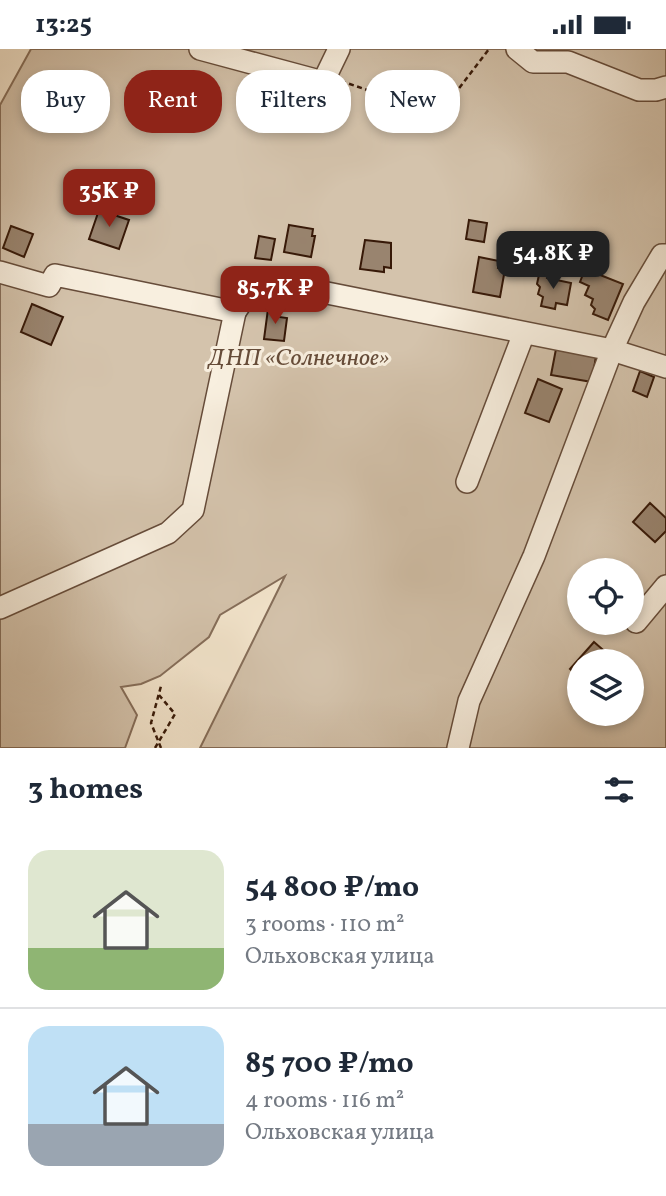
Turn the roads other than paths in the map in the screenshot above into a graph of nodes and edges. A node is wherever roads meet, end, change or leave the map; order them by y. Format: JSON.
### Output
{"nodes":[{"id":1,"x":200,"y":49,"type":"edge"},
{"id":2,"x":340,"y":49,"type":"edge"},
{"id":3,"x":517,"y":49,"type":"edge"},
{"id":4,"x":666,"y":87,"type":"edge"},
{"id":5,"x":666,"y":255,"type":"edge"},
{"id":6,"x":0,"y":272,"type":"edge"},
{"id":7,"x":235,"y":311,"type":"junction"},
{"id":8,"x":524,"y":333,"type":"junction"},
{"id":9,"x":612,"y":350,"type":"junction"},
{"id":10,"x":666,"y":367,"type":"edge"},
{"id":11,"x":467,"y":482,"type":"dead end"},
{"id":12,"x":666,"y":586,"type":"edge"},
{"id":13,"x":0,"y":608,"type":"edge"},
{"id":14,"x":644,"y":612,"type":"edge"},
{"id":15,"x":458,"y":748,"type":"edge"}],
"edges":[{"from":1,"to":2,"type":"street"},
{"from":3,"to":4,"type":"street"},
{"from":5,"to":9,"type":"street"},
{"from":6,"to":7,"type":"street"},
{"from":7,"to":8,"type":"street"},
{"from":7,"to":13,"type":"street"},
{"from":8,"to":9,"type":"street"},
{"from":8,"to":11,"type":"street"},
{"from":9,"to":10,"type":"street"},
{"from":9,"to":15,"type":"street"},
{"from":12,"to":14,"type":"street"}]}
